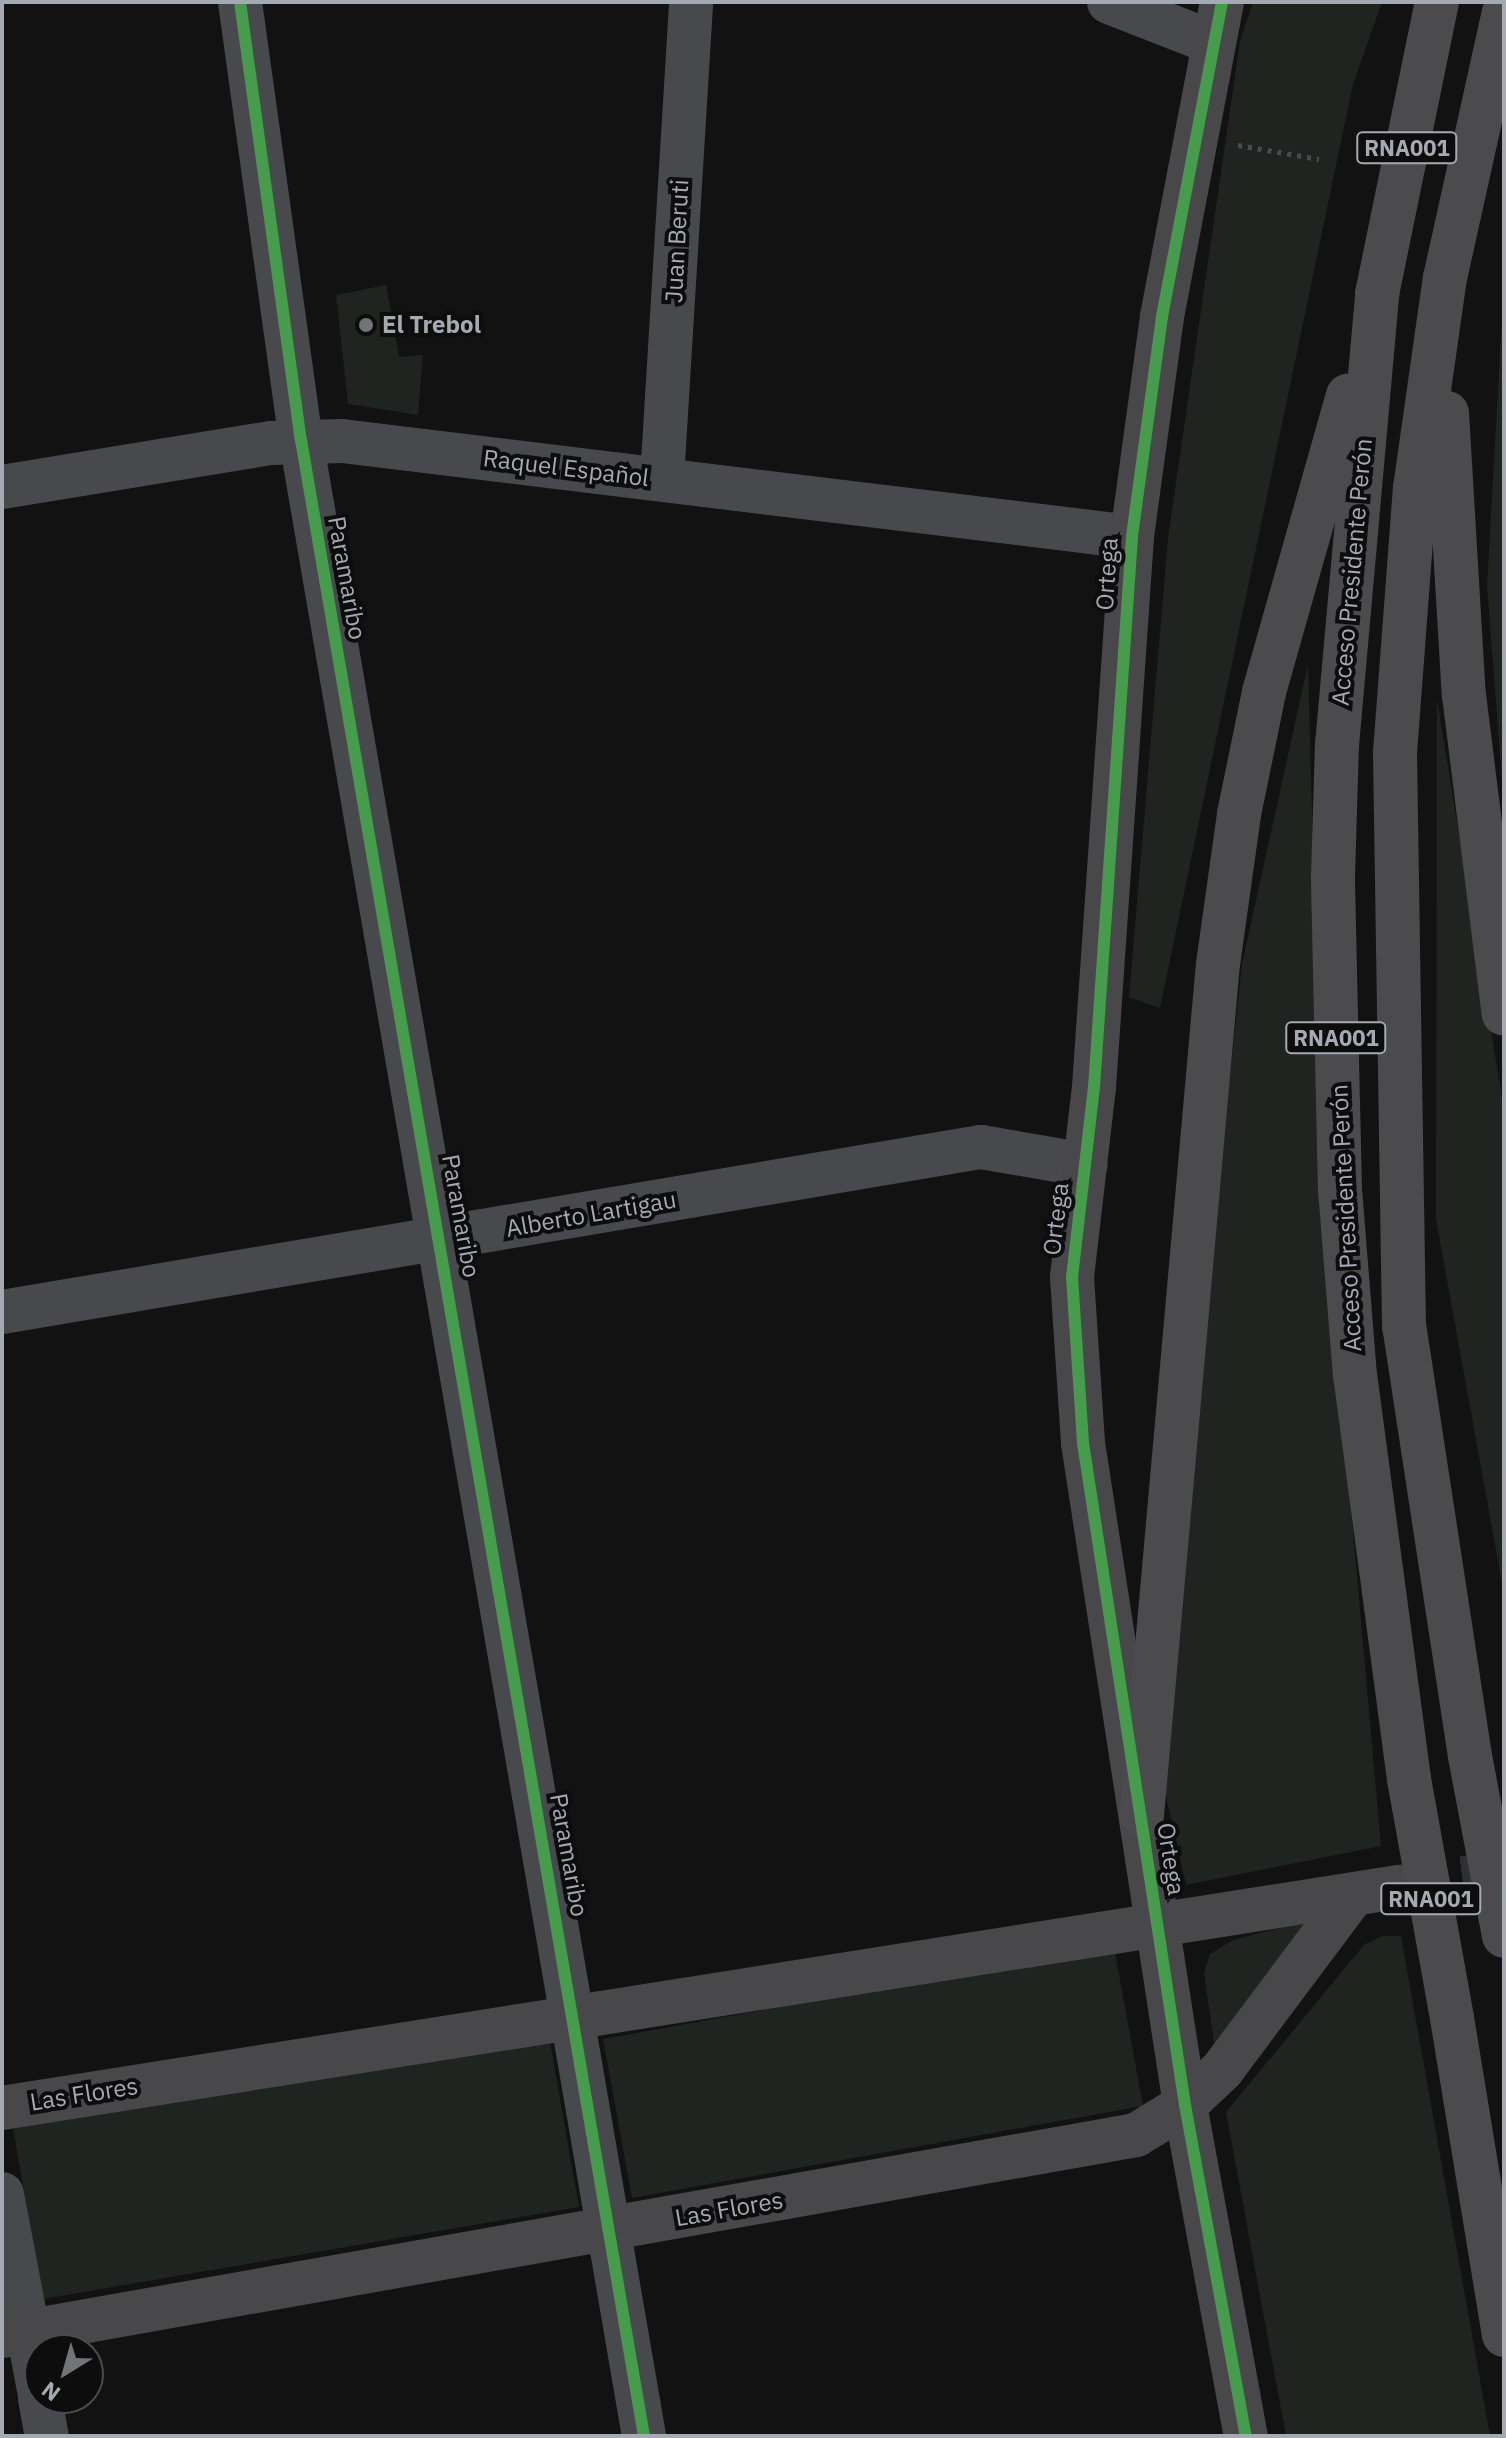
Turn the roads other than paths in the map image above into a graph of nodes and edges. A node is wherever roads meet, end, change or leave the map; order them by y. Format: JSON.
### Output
{"nodes":[{"id":1,"x":240,"y":2,"type":"edge"},
{"id":2,"x":691,"y":2,"type":"edge"},
{"id":3,"x":1109,"y":2,"type":"edge"},
{"id":4,"x":1437,"y":2,"type":"edge"},
{"id":5,"x":1504,"y":12,"type":"edge"},
{"id":6,"x":1217,"y":22,"type":"edge"},
{"id":7,"x":1445,"y":278,"type":"junction"},
{"id":8,"x":1377,"y":294,"type":"junction"},
{"id":9,"x":301,"y":440,"type":"junction"},
{"id":10,"x":662,"y":479,"type":"junction"},
{"id":11,"x":2,"y":487,"type":"edge"},
{"id":12,"x":1132,"y":537,"type":"junction"},
{"id":13,"x":1504,"y":1014,"type":"edge"},
{"id":14,"x":1085,"y":1165,"type":"junction"},
{"id":15,"x":443,"y":1239,"type":"junction"},
{"id":16,"x":2,"y":1312,"type":"edge"},
{"id":17,"x":1142,"y":1815,"type":"junction"},
{"id":18,"x":1397,"y":1887,"type":"tunnel mouth"},
{"id":19,"x":1352,"y":1896,"type":"junction"},
{"id":20,"x":1159,"y":1923,"type":"junction"},
{"id":21,"x":1504,"y":1936,"type":"edge"},
{"id":22,"x":575,"y":2016,"type":"junction"},
{"id":23,"x":1185,"y":2105,"type":"junction"},
{"id":24,"x":2,"y":2108,"type":"edge"},
{"id":25,"x":2,"y":2194,"type":"edge"},
{"id":26,"x":609,"y":2231,"type":"junction"},
{"id":27,"x":15,"y":2334,"type":"edge"},
{"id":28,"x":1504,"y":2335,"type":"edge"},
{"id":29,"x":24,"y":2357,"type":"edge"},
{"id":30,"x":43,"y":2414,"type":"edge"},
{"id":31,"x":47,"y":2436,"type":"edge"},
{"id":32,"x":644,"y":2436,"type":"edge"},
{"id":33,"x":1246,"y":2436,"type":"edge"}],
"edges":[{"from":1,"to":9,"type":"street","name":"Paramaribo"},
{"from":2,"to":10,"type":"street","name":"Juan Beruti"},
{"from":3,"to":6,"type":"street"},
{"from":4,"to":8,"type":"highway","name":"Acceso Presidente Perón","number":"RNA001"},
{"from":5,"to":7,"type":"highway","number":"RNA001"},
{"from":6,"to":12,"type":"street","name":"Ortega"},
{"from":7,"to":13,"type":"highway"},
{"from":7,"to":21,"type":"highway","number":"RNA001","bridge":true},
{"from":8,"to":17,"type":"highway"},
{"from":8,"to":28,"type":"highway","name":"Acceso Presidente Perón","number":"RNA001","bridge":true},
{"from":9,"to":10,"type":"street","name":"Raquel Español"},
{"from":9,"to":11,"type":"street","name":"Raquel Español"},
{"from":9,"to":15,"type":"street","name":"Paramaribo"},
{"from":10,"to":12,"type":"street","name":"Raquel Español"},
{"from":12,"to":14,"type":"street","name":"Ortega"},
{"from":14,"to":15,"type":"street","name":"Alberto Lartigau"},
{"from":14,"to":17,"type":"street","name":"Ortega"},
{"from":15,"to":16,"type":"street","name":"Alberto Lartigau"},
{"from":15,"to":22,"type":"street","name":"Paramaribo"},
{"from":17,"to":20,"type":"street","name":"Ortega"},
{"from":18,"to":19,"type":"street","name":"Las Flores"},
{"from":19,"to":20,"type":"street","name":"Las Flores"},
{"from":19,"to":23,"type":"street","name":"Las Flores"},
{"from":20,"to":22,"type":"street","name":"Las Flores"},
{"from":20,"to":23,"type":"street","name":"Ortega"},
{"from":22,"to":24,"type":"street","name":"Las Flores"},
{"from":22,"to":26,"type":"street","name":"Paramaribo"},
{"from":23,"to":26,"type":"street","name":"Las Flores"},
{"from":23,"to":33,"type":"street","name":"Ortega"},
{"from":25,"to":27,"type":"street"},
{"from":26,"to":27,"type":"street","name":"Las Flores"},
{"from":26,"to":32,"type":"street","name":"Paramaribo"},
{"from":27,"to":29,"type":"street"},
{"from":30,"to":31,"type":"street"}]}
